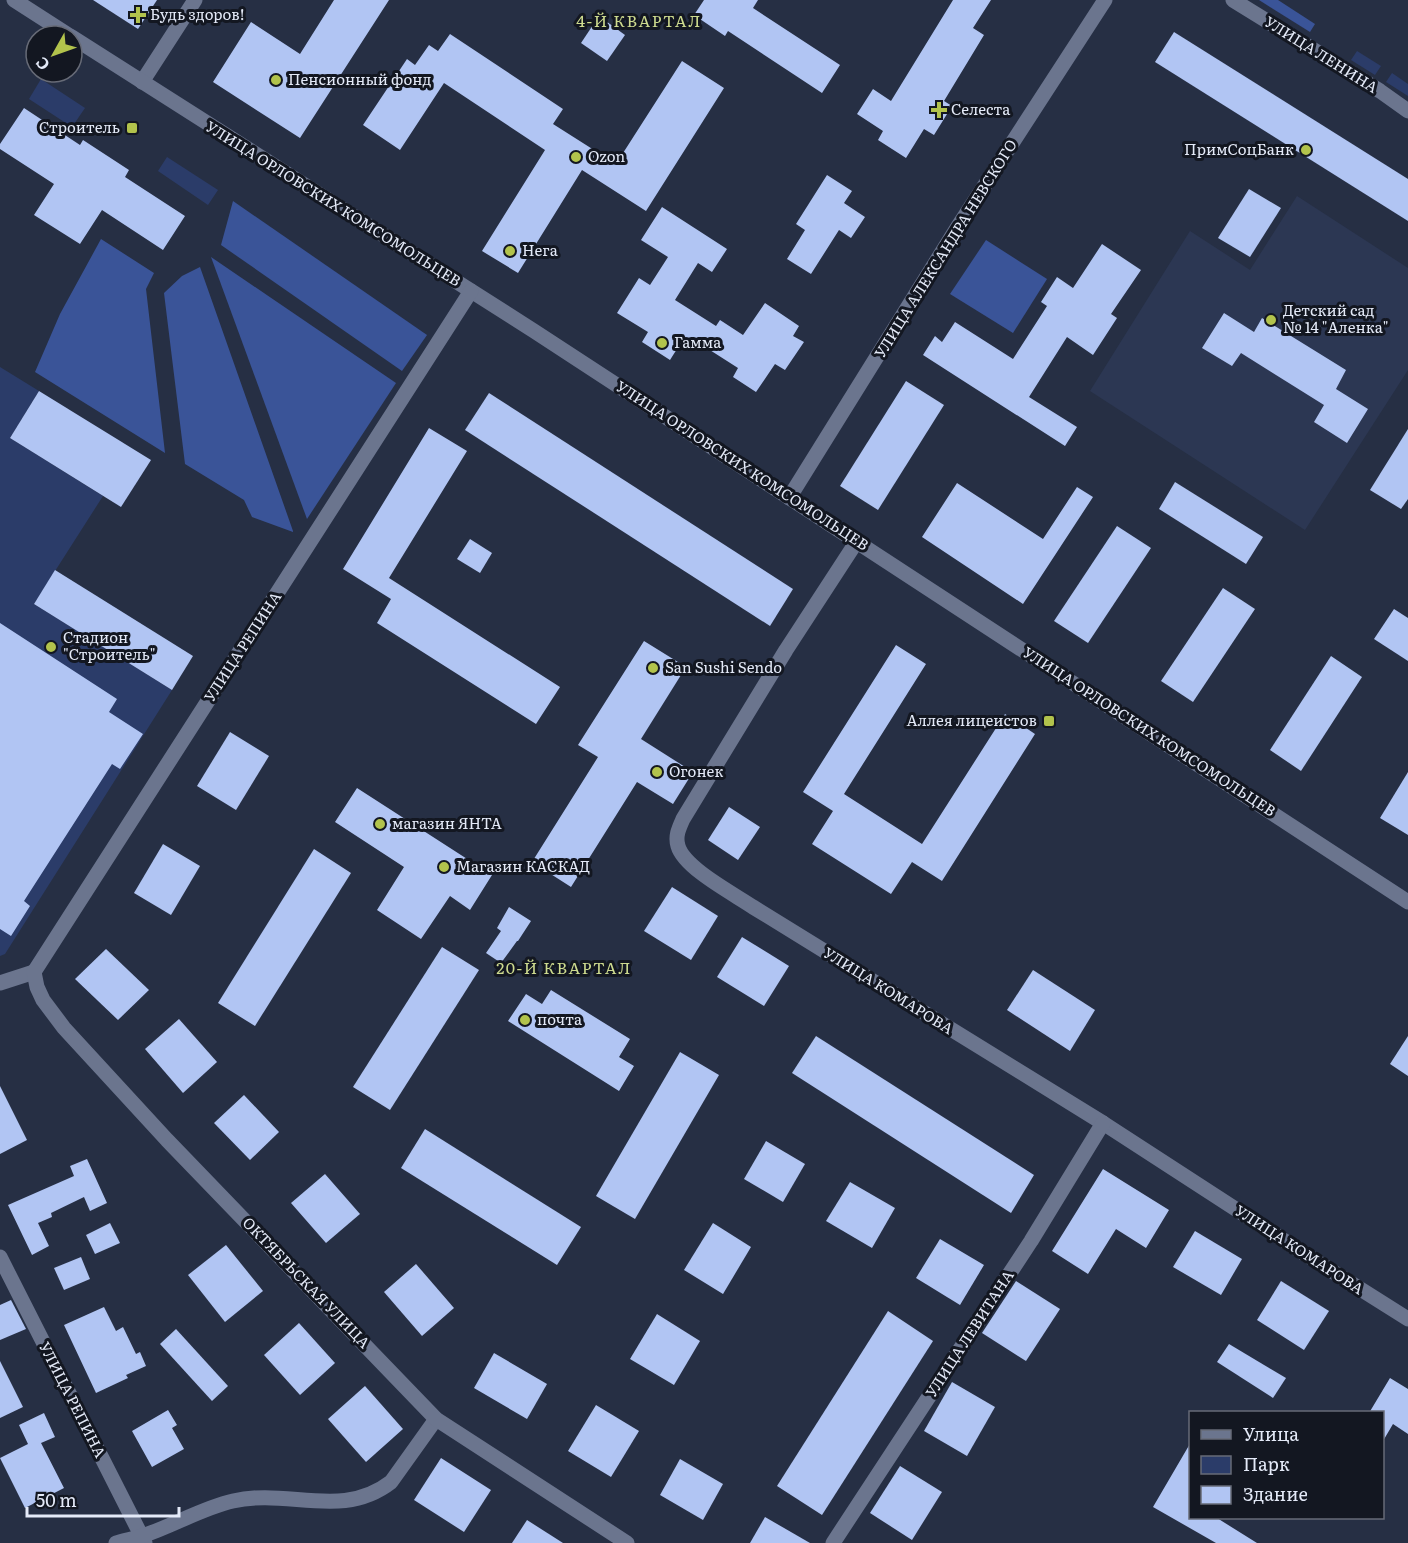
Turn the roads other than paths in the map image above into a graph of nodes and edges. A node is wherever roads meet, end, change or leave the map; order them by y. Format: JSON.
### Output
{"nodes":[{"id":1,"x":14,"y":0,"type":"edge"},
{"id":2,"x":195,"y":0,"type":"edge"},
{"id":3,"x":1105,"y":0,"type":"edge"},
{"id":4,"x":1233,"y":0,"type":"edge"},
{"id":5,"x":51,"y":24,"type":"edge"},
{"id":6,"x":84,"y":45,"type":"edge"},
{"id":7,"x":142,"y":82,"type":"junction"},
{"id":8,"x":1408,"y":111,"type":"edge"},
{"id":9,"x":471,"y":291,"type":"junction"},
{"id":10,"x":789,"y":498,"type":"junction"},
{"id":11,"x":857,"y":541,"type":"junction"},
{"id":12,"x":1408,"y":902,"type":"edge"},
{"id":13,"x":34,"y":972,"type":"junction"},
{"id":14,"x":0,"y":983,"type":"edge"},
{"id":15,"x":1103,"y":1123,"type":"junction"},
{"id":16,"x":0,"y":1257,"type":"edge"},
{"id":17,"x":1408,"y":1319,"type":"edge"},
{"id":18,"x":436,"y":1419,"type":"junction"},
{"id":19,"x":143,"y":1540,"type":"edge"},
{"id":20,"x":116,"y":1543,"type":"edge"},
{"id":21,"x":627,"y":1543,"type":"edge"},
{"id":22,"x":833,"y":1543,"type":"edge"}],
"edges":[{"from":1,"to":5,"type":"street","name":"УЛИЦА ОРЛОВСКИХ КОМСОМОЛЬЦЕВ"},
{"from":2,"to":7,"type":"street"},
{"from":3,"to":10,"type":"street","name":"УЛИЦА АЛЕКСАНДРА НЕВСКОГО"},
{"from":4,"to":8,"type":"street","name":"УЛИЦА ЛЕНИНА"},
{"from":6,"to":7,"type":"street","name":"УЛИЦА ОРЛОВСКИХ КОМСОМОЛЬЦЕВ"},
{"from":7,"to":9,"type":"street","name":"УЛИЦА ОРЛОВСКИХ КОМСОМОЛЬЦЕВ"},
{"from":9,"to":10,"type":"street","name":"УЛИЦА ОРЛОВСКИХ КОМСОМОЛЬЦЕВ"},
{"from":9,"to":13,"type":"street","name":"УЛИЦА РЕПИНА"},
{"from":10,"to":11,"type":"street","name":"УЛИЦА ОРЛОВСКИХ КОМСОМОЛЬЦЕВ"},
{"from":11,"to":12,"type":"street","name":"УЛИЦА ОРЛОВСКИХ КОМСОМОЛЬЦЕВ"},
{"from":11,"to":15,"type":"street","name":"УЛИЦА КОМАРОВА"},
{"from":13,"to":14,"type":"street"},
{"from":13,"to":18,"type":"street","name":"ОКТЯБРЬСКАЯ УЛИЦА"},
{"from":15,"to":17,"type":"street","name":"УЛИЦА КОМАРОВА"},
{"from":15,"to":22,"type":"street","name":"УЛИЦА ЛЕВИТАНА"},
{"from":16,"to":19,"type":"street","name":"УЛИЦА РЕПИНА"},
{"from":18,"to":19,"type":"street"},
{"from":18,"to":21,"type":"street","name":"ОКТЯБРЬСКАЯ УЛИЦА"},
{"from":19,"to":20,"type":"street"}]}
